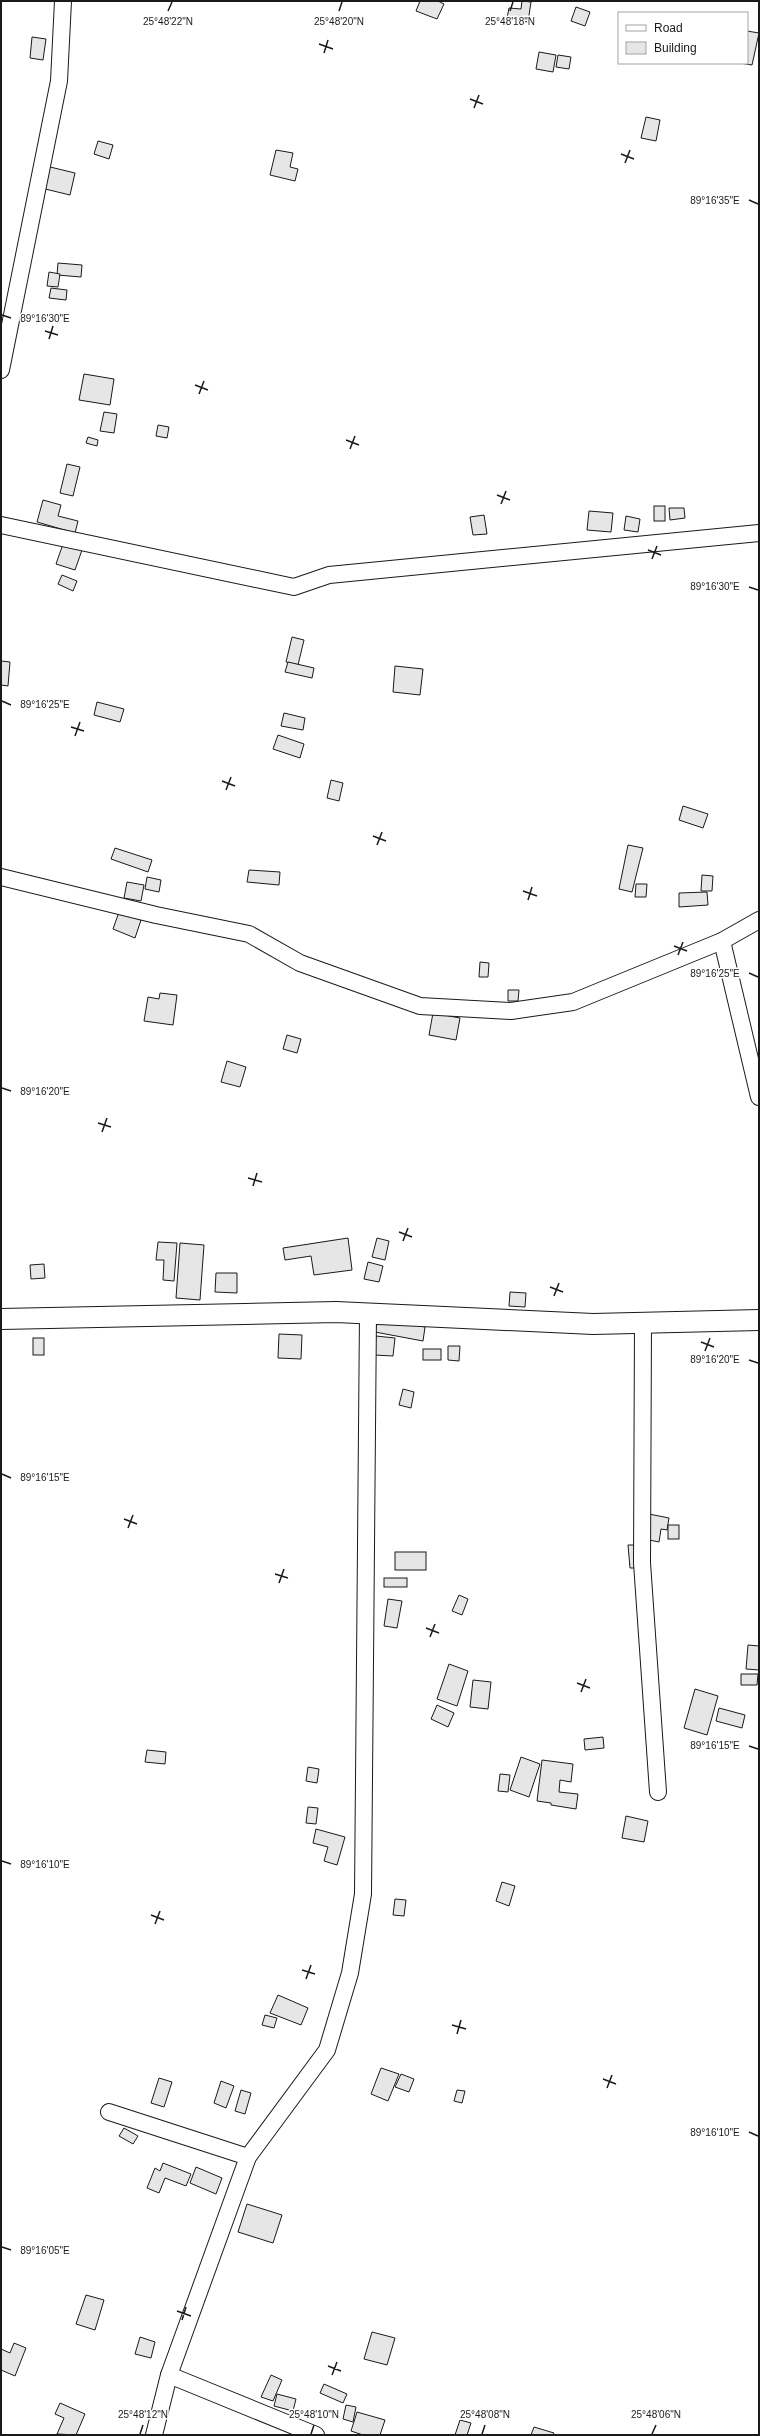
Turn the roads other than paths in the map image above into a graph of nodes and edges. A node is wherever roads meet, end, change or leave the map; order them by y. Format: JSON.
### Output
{"nodes":[{"id":1,"x":63,"y":1,"type":"edge"},
{"id":2,"x":1,"y":370,"type":"edge"},
{"id":3,"x":1,"y":525,"type":"edge"},
{"id":4,"x":759,"y":533,"type":"edge"},
{"id":5,"x":1,"y":877,"type":"edge"},
{"id":6,"x":759,"y":920,"type":"edge"},
{"id":7,"x":722,"y":941,"type":"junction"},
{"id":8,"x":759,"y":1097,"type":"edge"},
{"id":9,"x":368,"y":1313,"type":"junction"},
{"id":10,"x":1,"y":1319,"type":"edge"},
{"id":11,"x":759,"y":1320,"type":"edge"},
{"id":12,"x":644,"y":1323,"type":"junction"},
{"id":13,"x":658,"y":1792,"type":"dead end"},
{"id":14,"x":109,"y":2112,"type":"dead end"},
{"id":15,"x":248,"y":2157,"type":"junction"},
{"id":16,"x":169,"y":2375,"type":"junction"},
{"id":17,"x":154,"y":2435,"type":"edge"},
{"id":18,"x":316,"y":2435,"type":"edge"}],
"edges":[{"from":1,"to":2,"type":"street"},
{"from":3,"to":4,"type":"street"},
{"from":5,"to":7,"type":"street"},
{"from":6,"to":7,"type":"street"},
{"from":7,"to":8,"type":"street"},
{"from":9,"to":10,"type":"street"},
{"from":9,"to":12,"type":"street"},
{"from":9,"to":15,"type":"street"},
{"from":11,"to":12,"type":"street"},
{"from":12,"to":13,"type":"street"},
{"from":14,"to":15,"type":"street"},
{"from":15,"to":16,"type":"street"},
{"from":16,"to":17,"type":"street"},
{"from":16,"to":18,"type":"street"}]}
